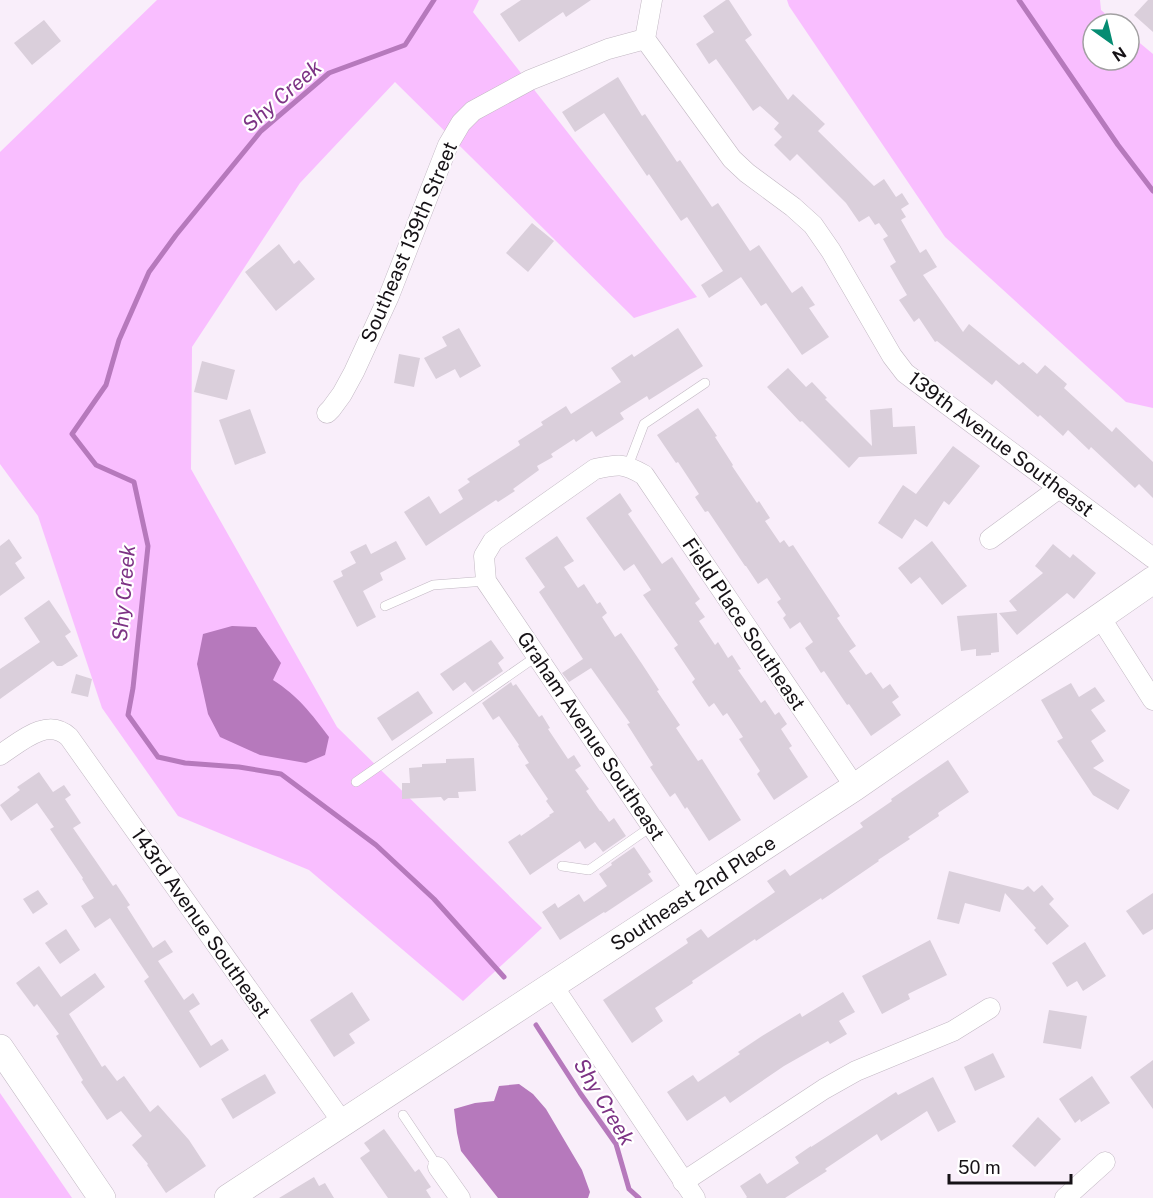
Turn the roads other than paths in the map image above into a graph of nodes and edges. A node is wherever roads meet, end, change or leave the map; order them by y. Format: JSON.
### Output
{"nodes":[{"id":1,"x":652,"y":0,"type":"edge"},
{"id":2,"x":645,"y":39,"type":"junction"},
{"id":3,"x":705,"y":383,"type":"dead end"},
{"id":4,"x":327,"y":413,"type":"dead end"},
{"id":5,"x":628,"y":466,"type":"junction"},
{"id":6,"x":1058,"y":489,"type":"junction"},
{"id":7,"x":990,"y":539,"type":"dead end"},
{"id":8,"x":1153,"y":558,"type":"edge"},
{"id":9,"x":1153,"y":580,"type":"edge"},
{"id":10,"x":486,"y":581,"type":"junction"},
{"id":11,"x":386,"y":606,"type":"dead end"},
{"id":12,"x":1100,"y":617,"type":"junction"},
{"id":13,"x":537,"y":656,"type":"junction"},
{"id":14,"x":1153,"y":700,"type":"edge"},
{"id":15,"x":0,"y":755,"type":"edge"},
{"id":16,"x":356,"y":782,"type":"dead end"},
{"id":17,"x":855,"y":787,"type":"junction"},
{"id":18,"x":652,"y":826,"type":"junction"},
{"id":19,"x":562,"y":866,"type":"dead end"},
{"id":20,"x":696,"y":892,"type":"junction"},
{"id":21,"x":553,"y":986,"type":"junction"},
{"id":22,"x":990,"y":1008,"type":"dead end"},
{"id":23,"x":0,"y":1048,"type":"edge"},
{"id":24,"x":403,"y":1115,"type":"dead end"},
{"id":25,"x":343,"y":1123,"type":"junction"},
{"id":26,"x":1105,"y":1162,"type":"dead end"},
{"id":27,"x":438,"y":1167,"type":"joint"},
{"id":28,"x":683,"y":1182,"type":"junction"},
{"id":29,"x":102,"y":1198,"type":"edge"},
{"id":30,"x":228,"y":1198,"type":"edge"},
{"id":31,"x":460,"y":1198,"type":"edge"},
{"id":32,"x":694,"y":1198,"type":"edge"},
{"id":33,"x":1065,"y":1198,"type":"edge"}],
"edges":[{"from":1,"to":2,"type":"street"},
{"from":2,"to":4,"type":"street","name":"Southeast 139th Street"},
{"from":2,"to":6,"type":"street","name":"139th Avenue Southeast"},
{"from":3,"to":5,"type":"lane"},
{"from":5,"to":10,"type":"street"},
{"from":5,"to":17,"type":"street","name":"Field Place Southeast"},
{"from":6,"to":7,"type":"street"},
{"from":6,"to":8,"type":"street","name":"139th Avenue Southeast"},
{"from":9,"to":12,"type":"street","name":"Southeast 2nd Place"},
{"from":10,"to":11,"type":"lane"},
{"from":10,"to":13,"type":"street","name":"Graham Avenue Southeast"},
{"from":12,"to":14,"type":"street"},
{"from":12,"to":17,"type":"street","name":"Southeast 2nd Place"},
{"from":13,"to":16,"type":"lane"},
{"from":13,"to":18,"type":"street","name":"Graham Avenue Southeast"},
{"from":15,"to":25,"type":"street","name":"143rd Avenue Southeast"},
{"from":17,"to":20,"type":"street","name":"Southeast 2nd Place"},
{"from":18,"to":19,"type":"lane"},
{"from":18,"to":20,"type":"street","name":"Graham Avenue Southeast"},
{"from":20,"to":21,"type":"street","name":"Southeast 2nd Place"},
{"from":21,"to":25,"type":"street","name":"Southeast 2nd Place"},
{"from":21,"to":28,"type":"street"},
{"from":22,"to":28,"type":"street"},
{"from":23,"to":29,"type":"street"},
{"from":24,"to":27,"type":"lane"},
{"from":25,"to":30,"type":"street","name":"Southeast 2nd Place"},
{"from":26,"to":33,"type":"street"},
{"from":27,"to":31,"type":"street"},
{"from":28,"to":32,"type":"street"}]}
